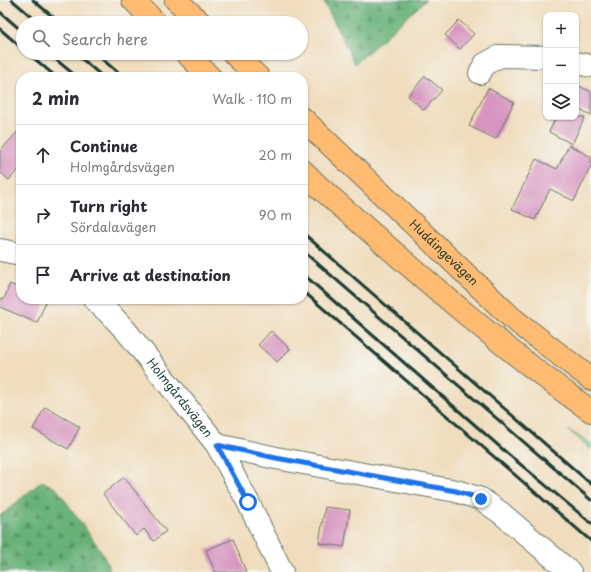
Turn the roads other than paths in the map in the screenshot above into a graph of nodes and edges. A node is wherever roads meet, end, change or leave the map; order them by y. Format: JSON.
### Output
{"nodes":[{"id":1,"x":133,"y":0,"type":"edge"},
{"id":2,"x":176,"y":0,"type":"edge"},
{"id":3,"x":149,"y":16,"type":"edge"},
{"id":4,"x":193,"y":16,"type":"edge"},
{"id":5,"x":543,"y":57,"type":"edge"},
{"id":6,"x":193,"y":60,"type":"edge"},
{"id":7,"x":240,"y":60,"type":"edge"},
{"id":8,"x":579,"y":64,"type":"edge"},
{"id":9,"x":591,"y":66,"type":"edge"},
{"id":10,"x":205,"y":72,"type":"edge"},
{"id":11,"x":253,"y":72,"type":"edge"},
{"id":12,"x":480,"y":73,"type":"dead end"},
{"id":13,"x":308,"y":124,"type":"edge"},
{"id":14,"x":308,"y":176,"type":"edge"},
{"id":15,"x":0,"y":250,"type":"edge"},
{"id":16,"x":16,"y":253,"type":"edge"},
{"id":17,"x":99,"y":304,"type":"edge"},
{"id":18,"x":591,"y":379,"type":"edge"},
{"id":19,"x":591,"y":411,"type":"edge"},
{"id":20,"x":217,"y":445,"type":"junction"},
{"id":21,"x":282,"y":572,"type":"edge"},
{"id":22,"x":570,"y":572,"type":"edge"}],
"edges":[{"from":1,"to":3,"type":"main road"},
{"from":2,"to":4,"type":"main road"},
{"from":5,"to":12,"type":"street"},
{"from":6,"to":10,"type":"main road"},
{"from":7,"to":11,"type":"main road"},
{"from":8,"to":9,"type":"street"},
{"from":13,"to":18,"type":"main road","name":"Huddingevägen"},
{"from":14,"to":19,"type":"main road"},
{"from":15,"to":16,"type":"street"},
{"from":17,"to":20,"type":"street","name":"Holmgårdsvägen"},
{"from":20,"to":21,"type":"street","name":"Holmgårdsvägen"},
{"from":20,"to":22,"type":"street"}]}
